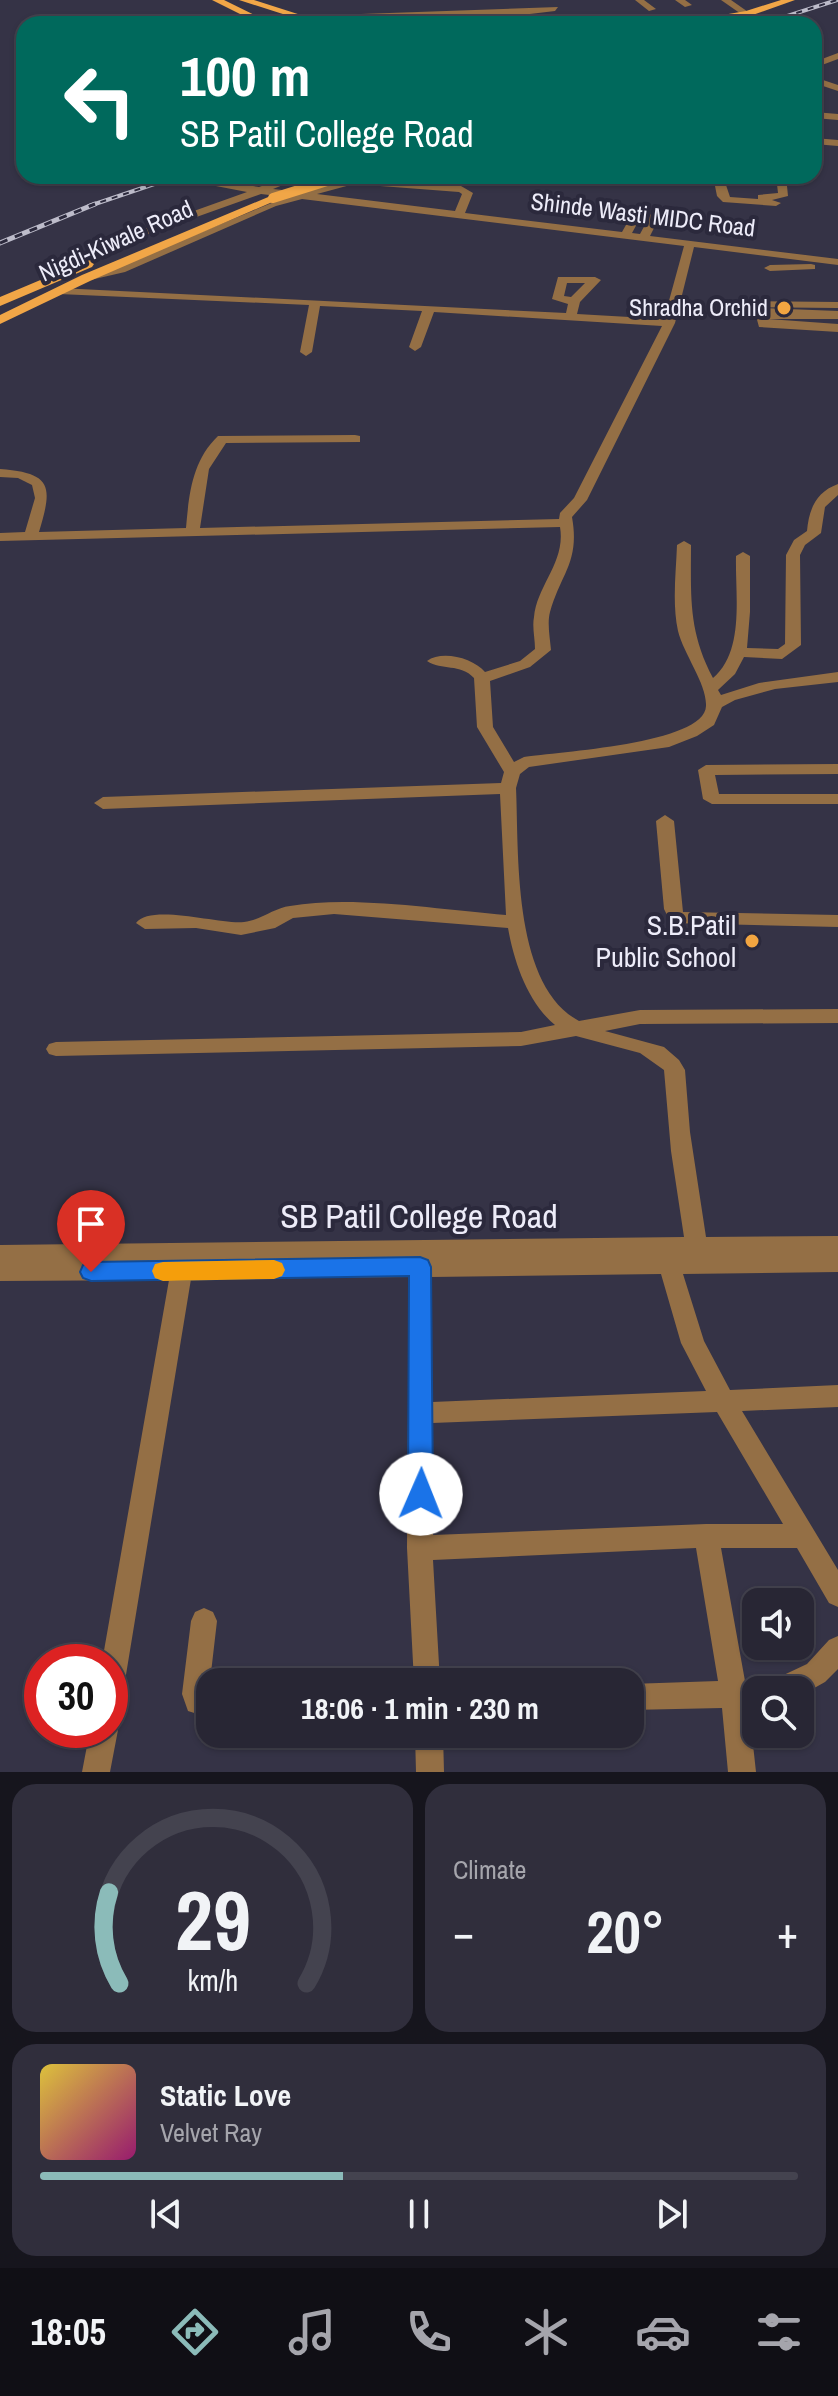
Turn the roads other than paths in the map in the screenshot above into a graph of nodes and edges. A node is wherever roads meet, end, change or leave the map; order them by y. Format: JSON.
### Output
{"nodes":[{"id":1,"x":217,"y":0,"type":"edge"},
{"id":2,"x":546,"y":0,"type":"edge"},
{"id":3,"x":639,"y":0,"type":"edge"},
{"id":4,"x":725,"y":0,"type":"edge"},
{"id":5,"x":790,"y":0,"type":"edge"},
{"id":6,"x":531,"y":1,"type":"edge"},
{"id":7,"x":246,"y":4,"type":"edge"},
{"id":8,"x":652,"y":9,"type":"dead end"},
{"id":9,"x":526,"y":12,"type":"junction"},
{"id":10,"x":747,"y":14,"type":"junction"},
{"id":11,"x":269,"y":16,"type":"edge"},
{"id":12,"x":284,"y":16,"type":"edge"},
{"id":13,"x":293,"y":16,"type":"edge"},
{"id":14,"x":514,"y":16,"type":"edge"},
{"id":15,"x":531,"y":16,"type":"edge"},
{"id":16,"x":733,"y":16,"type":"edge"},
{"id":17,"x":222,"y":184,"type":"edge"},
{"id":18,"x":275,"y":184,"type":"edge"},
{"id":19,"x":292,"y":184,"type":"edge"},
{"id":20,"x":324,"y":184,"type":"edge"},
{"id":21,"x":329,"y":184,"type":"edge"},
{"id":22,"x":409,"y":184,"type":"edge"},
{"id":23,"x":720,"y":184,"type":"edge"},
{"id":24,"x":781,"y":184,"type":"edge"},
{"id":25,"x":256,"y":190,"type":"junction"},
{"id":26,"x":299,"y":195,"type":"junction"},
{"id":27,"x":359,"y":196,"type":"dead end"},
{"id":28,"x":730,"y":196,"type":"dead end"},
{"id":29,"x":776,"y":203,"type":"dead end"},
{"id":30,"x":462,"y":209,"type":"junction"},
{"id":31,"x":640,"y":209,"type":"dead end"},
{"id":32,"x":658,"y":210,"type":"dead end"},
{"id":33,"x":197,"y":223,"type":"junction"},
{"id":34,"x":627,"y":232,"type":"junction"},
{"id":35,"x":646,"y":234,"type":"junction"},
{"id":36,"x":690,"y":243,"type":"junction"},
{"id":37,"x":838,"y":262,"type":"edge"},
{"id":38,"x":770,"y":268,"type":"dead end"},
{"id":39,"x":838,"y":268,"type":"edge"},
{"id":40,"x":82,"y":273,"type":"junction"},
{"id":41,"x":59,"y":291,"type":"junction"},
{"id":42,"x":574,"y":301,"type":"dead end"},
{"id":43,"x":0,"y":302,"type":"edge"},
{"id":44,"x":315,"y":302,"type":"junction"},
{"id":45,"x":429,"y":309,"type":"junction"},
{"id":46,"x":571,"y":315,"type":"junction"},
{"id":47,"x":836,"y":316,"type":"edge"},
{"id":48,"x":0,"y":320,"type":"edge"},
{"id":49,"x":669,"y":323,"type":"junction"},
{"id":50,"x":415,"y":347,"type":"dead end"},
{"id":51,"x":306,"y":352,"type":"dead end"},
{"id":52,"x":355,"y":439,"type":"dead end"},
{"id":53,"x":0,"y":473,"type":"edge"},
{"id":54,"x":838,"y":488,"type":"edge"},
{"id":55,"x":565,"y":523,"type":"junction"},
{"id":56,"x":193,"y":531,"type":"junction"},
{"id":57,"x":31,"y":536,"type":"junction"},
{"id":58,"x":1,"y":542,"type":"edge"},
{"id":59,"x":684,"y":545,"type":"dead end"},
{"id":60,"x":743,"y":556,"type":"dead end"},
{"id":61,"x":737,"y":652,"type":"junction"},
{"id":62,"x":435,"y":661,"type":"dead end"},
{"id":63,"x":838,"y":677,"type":"edge"},
{"id":64,"x":482,"y":678,"type":"junction"},
{"id":65,"x":714,"y":696,"type":"junction"},
{"id":66,"x":838,"y":769,"type":"edge"},
{"id":67,"x":510,"y":780,"type":"junction"},
{"id":68,"x":838,"y":799,"type":"edge"},
{"id":69,"x":103,"y":803,"type":"dead end"},
{"id":70,"x":665,"y":821,"type":"dead end"},
{"id":71,"x":838,"y":921,"type":"edge"},
{"id":72,"x":515,"y":922,"type":"junction"},
{"id":73,"x":145,"y":923,"type":"dead end"},
{"id":74,"x":838,"y":1016,"type":"edge"},
{"id":75,"x":582,"y":1030,"type":"junction"},
{"id":76,"x":56,"y":1049,"type":"dead end"},
{"id":77,"x":838,"y":1245,"type":"edge"},
{"id":78,"x":0,"y":1254,"type":"edge"},
{"id":79,"x":697,"y":1256,"type":"junction"},
{"id":80,"x":183,"y":1261,"type":"junction"},
{"id":81,"x":838,"y":1263,"type":"edge"},
{"id":82,"x":669,"y":1264,"type":"junction"},
{"id":83,"x":420,"y":1267,"type":"junction"},
{"id":84,"x":0,"y":1272,"type":"edge"},
{"id":85,"x":838,"y":1396,"type":"edge"},
{"id":86,"x":724,"y":1402,"type":"junction"},
{"id":87,"x":422,"y":1413,"type":"junction"},
{"id":88,"x":706,"y":1536,"type":"junction"},
{"id":89,"x":803,"y":1536,"type":"junction"},
{"id":90,"x":420,"y":1548,"type":"junction"},
{"id":91,"x":838,"y":1594,"type":"edge"},
{"id":92,"x":204,"y":1621,"type":"dead end"},
{"id":93,"x":118,"y":1644,"type":"edge"},
{"id":94,"x":838,"y":1649,"type":"edge"},
{"id":95,"x":198,"y":1668,"type":"edge"},
{"id":96,"x":426,"y":1668,"type":"edge"},
{"id":97,"x":810,"y":1676,"type":"edge"},
{"id":98,"x":742,"y":1682,"type":"edge"},
{"id":99,"x":742,"y":1694,"type":"edge"},
{"id":100,"x":644,"y":1697,"type":"edge"},
{"id":101,"x":101,"y":1748,"type":"edge"},
{"id":102,"x":429,"y":1748,"type":"edge"},
{"id":103,"x":743,"y":1748,"type":"edge"},
{"id":104,"x":96,"y":1772,"type":"edge"},
{"id":105,"x":430,"y":1772,"type":"edge"},
{"id":106,"x":742,"y":1772,"type":"edge"}],
"edges":[{"from":1,"to":7,"type":"main road"},
{"from":2,"to":6,"type":"street"},
{"from":3,"to":8,"type":"street"},
{"from":4,"to":10,"type":"street"},
{"from":5,"to":10,"type":"main road"},
{"from":6,"to":9,"type":"street"},
{"from":7,"to":11,"type":"main road"},
{"from":7,"to":12,"type":"main road"},
{"from":7,"to":13,"type":"main road"},
{"from":9,"to":14,"type":"street"},
{"from":9,"to":15,"type":"street"},
{"from":10,"to":16,"type":"main road"},
{"from":17,"to":25,"type":"street","name":"Shinde Wasti MIDC Road"},
{"from":18,"to":25,"type":"street"},
{"from":19,"to":33,"type":"main road","name":"Nigdi-Kiwale Road"},
{"from":20,"to":33,"type":"main road","name":"Nigdi-Kiwale Road","bridge":true},
{"from":21,"to":26,"type":"street"},
{"from":22,"to":30,"type":"street"},
{"from":23,"to":29,"type":"street"},
{"from":24,"to":28,"type":"street"},
{"from":25,"to":26,"type":"street","name":"Shinde Wasti MIDC Road"},
{"from":25,"to":40,"type":"street"},
{"from":26,"to":30,"type":"street","name":"Shinde Wasti MIDC Road"},
{"from":26,"to":40,"type":"street"},
{"from":27,"to":30,"type":"street"},
{"from":30,"to":34,"type":"street","name":"Shinde Wasti MIDC Road"},
{"from":31,"to":34,"type":"street"},
{"from":32,"to":35,"type":"street"},
{"from":33,"to":40,"type":"main road","name":"Nigdi-Kiwale Road"},
{"from":34,"to":35,"type":"street","name":"Shinde Wasti MIDC Road"},
{"from":35,"to":36,"type":"street","name":"Shinde Wasti MIDC Road"},
{"from":36,"to":37,"type":"street","name":"Shinde Wasti MIDC Road"},
{"from":36,"to":49,"type":"street"},
{"from":38,"to":39,"type":"street"},
{"from":40,"to":41,"type":"main road","name":"Nigdi-Kiwale Road"},
{"from":40,"to":43,"type":"main road","name":"Nigdi-Kiwale Road"},
{"from":41,"to":44,"type":"street"},
{"from":41,"to":48,"type":"main road","name":"Nigdi-Kiwale Road"},
{"from":42,"to":46,"type":"street"},
{"from":44,"to":45,"type":"street"},
{"from":44,"to":51,"type":"street"},
{"from":45,"to":46,"type":"street"},
{"from":45,"to":50,"type":"street"},
{"from":46,"to":49,"type":"street"},
{"from":47,"to":47,"type":"street"},
{"from":47,"to":47,"type":"street"},
{"from":49,"to":55,"type":"street"},
{"from":52,"to":56,"type":"street"},
{"from":53,"to":57,"type":"street"},
{"from":54,"to":61,"type":"street"},
{"from":55,"to":56,"type":"street"},
{"from":55,"to":64,"type":"street"},
{"from":56,"to":57,"type":"street"},
{"from":57,"to":58,"type":"street"},
{"from":59,"to":65,"type":"street"},
{"from":60,"to":61,"type":"street"},
{"from":61,"to":65,"type":"street"},
{"from":62,"to":64,"type":"street"},
{"from":63,"to":65,"type":"street"},
{"from":64,"to":67,"type":"street"},
{"from":65,"to":67,"type":"street"},
{"from":66,"to":68,"type":"street"},
{"from":67,"to":69,"type":"street"},
{"from":67,"to":72,"type":"street"},
{"from":70,"to":71,"type":"street"},
{"from":72,"to":73,"type":"street"},
{"from":72,"to":75,"type":"street"},
{"from":74,"to":75,"type":"street"},
{"from":75,"to":76,"type":"street"},
{"from":75,"to":79,"type":"street"},
{"from":77,"to":79,"type":"street","name":"SB Patil College Road"},
{"from":78,"to":80,"type":"street","name":"SB Patil College Road"},
{"from":79,"to":80,"type":"street","name":"SB Patil College Road"},
{"from":79,"to":81,"type":"street","name":"SB Patil College Road"},
{"from":79,"to":82,"type":"street","name":"SB Patil College Road"},
{"from":80,"to":83,"type":"street","name":"SB Patil College Road"},
{"from":80,"to":84,"type":"street","name":"SB Patil College Road"},
{"from":80,"to":93,"type":"street"},
{"from":82,"to":83,"type":"street","name":"SB Patil College Road"},
{"from":82,"to":86,"type":"street"},
{"from":83,"to":87,"type":"street"},
{"from":85,"to":86,"type":"street"},
{"from":86,"to":87,"type":"street"},
{"from":86,"to":89,"type":"street"},
{"from":87,"to":90,"type":"street"},
{"from":88,"to":89,"type":"street"},
{"from":88,"to":90,"type":"street"},
{"from":88,"to":98,"type":"street"},
{"from":89,"to":91,"type":"street"},
{"from":90,"to":96,"type":"street"},
{"from":92,"to":95,"type":"street"},
{"from":94,"to":97,"type":"street"},
{"from":99,"to":100,"type":"street"},
{"from":101,"to":104,"type":"street"},
{"from":102,"to":105,"type":"street"},
{"from":103,"to":106,"type":"street"}]}
